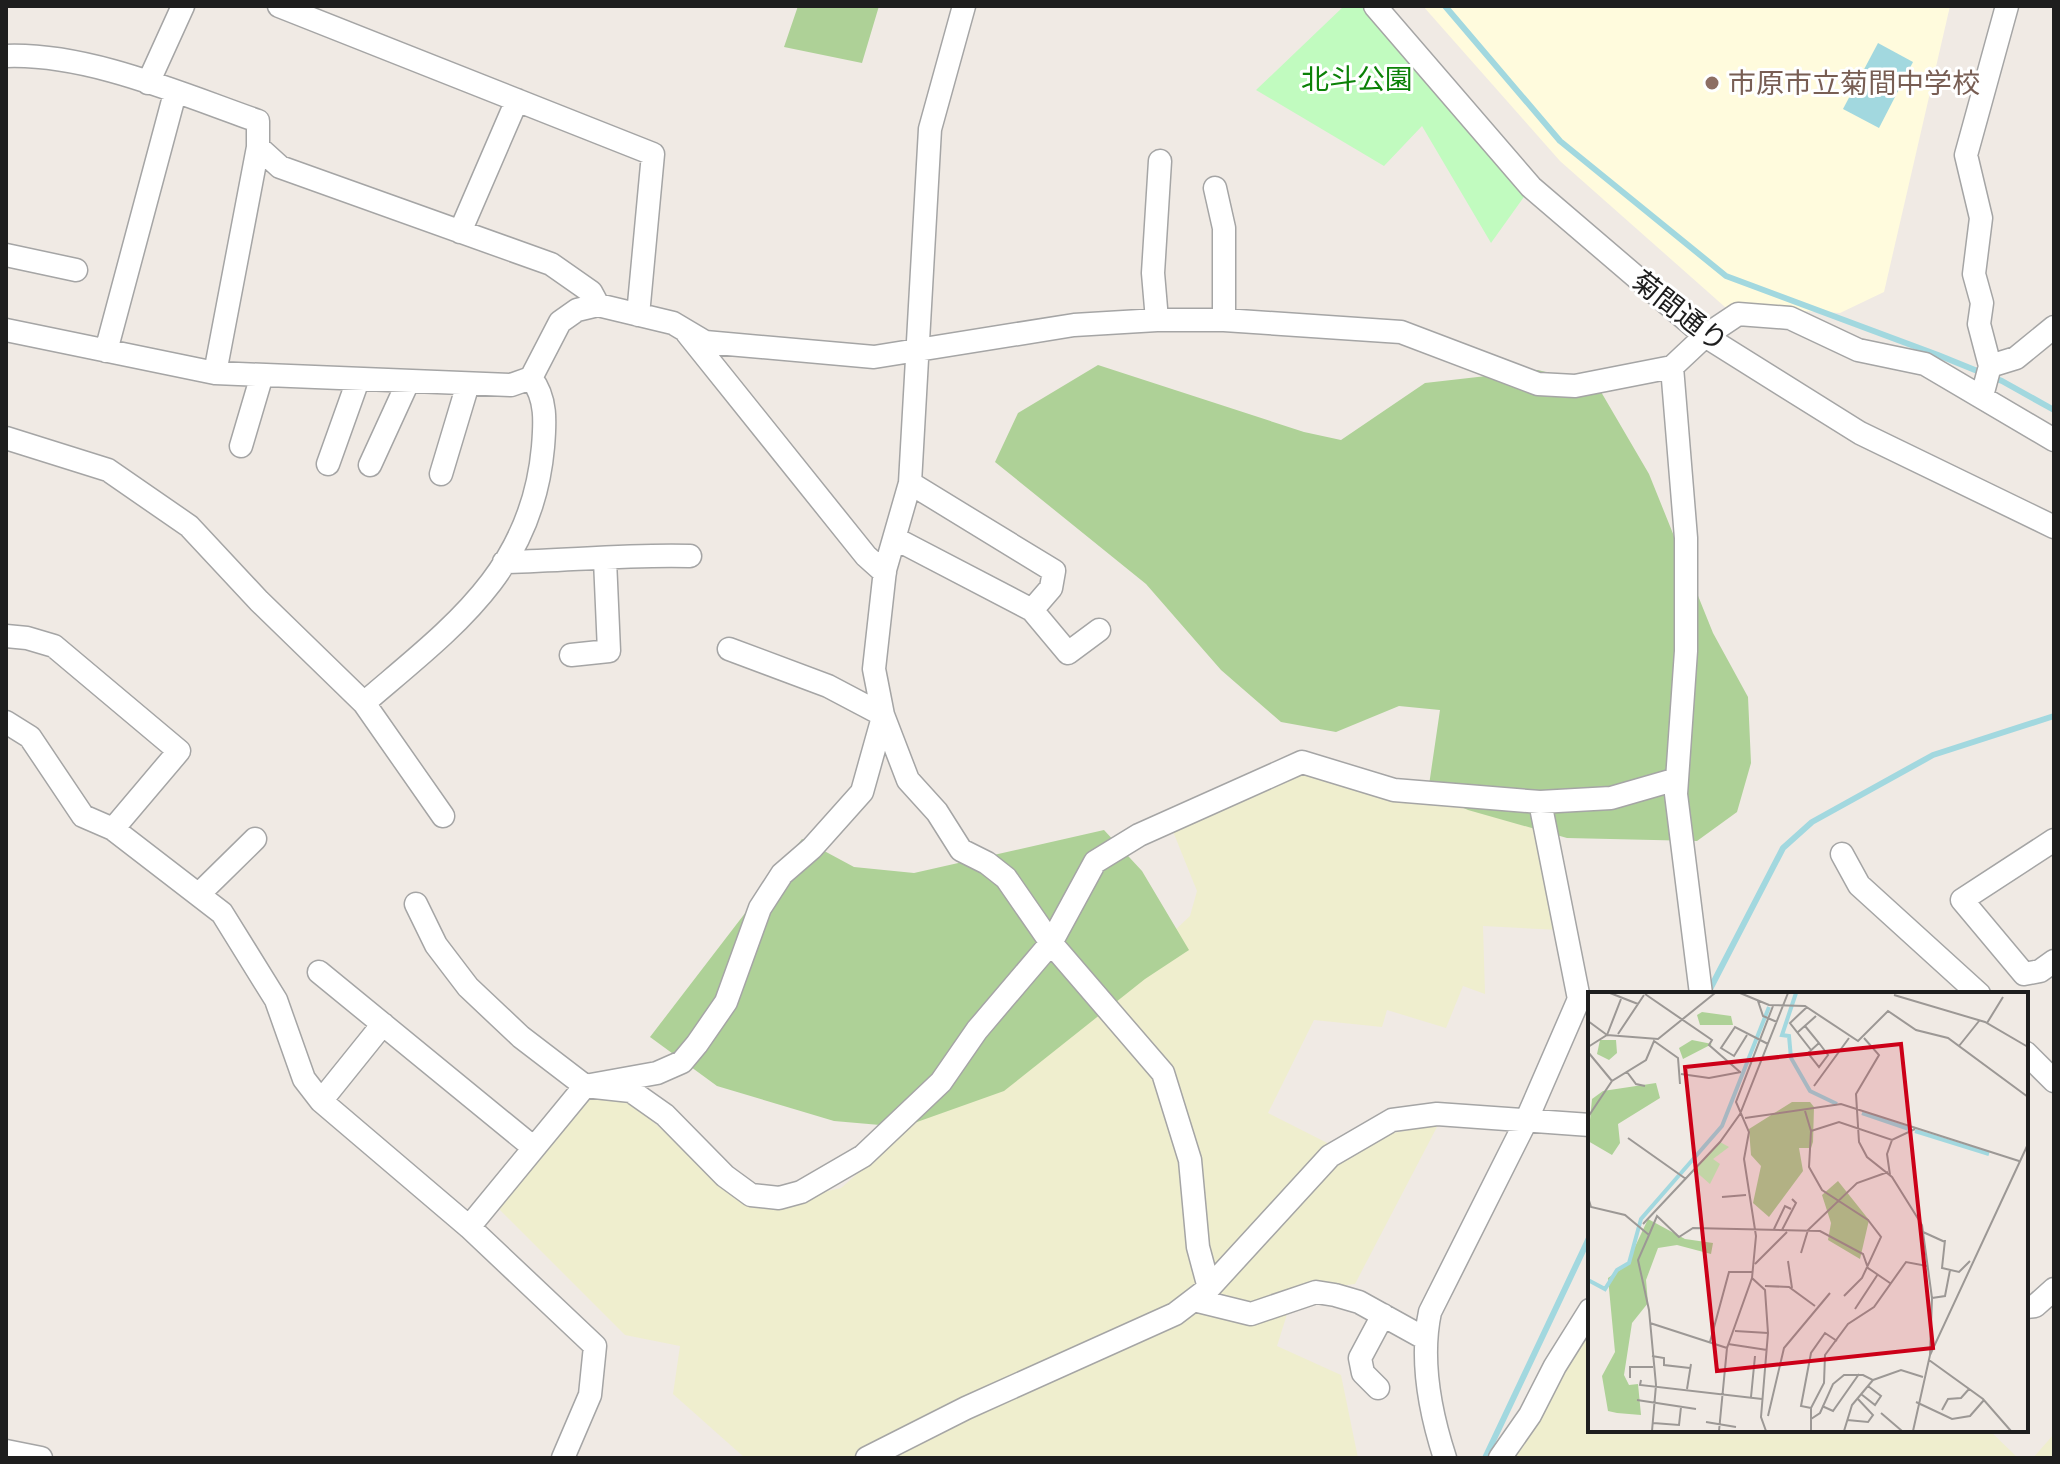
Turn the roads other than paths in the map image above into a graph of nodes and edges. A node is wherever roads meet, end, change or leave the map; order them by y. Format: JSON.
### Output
{"nodes":[{"id":1,"x":183,"y":6,"type":"edge"},
{"id":2,"x":279,"y":6,"type":"edge"},
{"id":3,"x":964,"y":6,"type":"edge"},
{"id":4,"x":1375,"y":6,"type":"edge"},
{"id":5,"x":2007,"y":6,"type":"edge"},
{"id":6,"x":6,"y":56,"type":"edge"},
{"id":7,"x":148,"y":83,"type":"junction"},
{"id":8,"x":175,"y":93,"type":"junction"},
{"id":9,"x":517,"y":100,"type":"junction"},
{"id":10,"x":258,"y":147,"type":"junction"},
{"id":11,"x":1160,"y":161,"type":"dead end"},
{"id":12,"x":1215,"y":188,"type":"dead end"},
{"id":13,"x":460,"y":232,"type":"junction"},
{"id":14,"x":6,"y":255,"type":"edge"},
{"id":15,"x":76,"y":270,"type":"dead end"},
{"id":16,"x":598,"y":305,"type":"junction"},
{"id":17,"x":638,"y":315,"type":"junction"},
{"id":18,"x":1157,"y":320,"type":"junction"},
{"id":19,"x":1224,"y":320,"type":"junction"},
{"id":20,"x":2054,"y":327,"type":"edge"},
{"id":21,"x":6,"y":330,"type":"edge"},
{"id":22,"x":685,"y":330,"type":"junction"},
{"id":23,"x":1705,"y":336,"type":"junction"},
{"id":24,"x":106,"y":351,"type":"junction"},
{"id":25,"x":919,"y":351,"type":"junction"},
{"id":26,"x":1990,"y":366,"type":"junction"},
{"id":27,"x":1672,"y":367,"type":"junction"},
{"id":28,"x":215,"y":373,"type":"junction"},
{"id":29,"x":262,"y":375,"type":"junction"},
{"id":30,"x":531,"y":378,"type":"junction"},
{"id":31,"x":358,"y":380,"type":"junction"},
{"id":32,"x":408,"y":382,"type":"junction"},
{"id":33,"x":468,"y":384,"type":"junction"},
{"id":34,"x":1982,"y":396,"type":"junction"},
{"id":35,"x":6,"y":438,"type":"edge"},
{"id":36,"x":2054,"y":440,"type":"edge"},
{"id":37,"x":241,"y":446,"type":"dead end"},
{"id":38,"x":328,"y":464,"type":"dead end"},
{"id":39,"x":370,"y":465,"type":"dead end"},
{"id":40,"x":441,"y":474,"type":"dead end"},
{"id":41,"x":910,"y":483,"type":"junction"},
{"id":42,"x":2054,"y":527,"type":"edge"},
{"id":43,"x":896,"y":539,"type":"junction"},
{"id":44,"x":690,"y":556,"type":"dead end"},
{"id":45,"x":605,"y":560,"type":"junction"},
{"id":46,"x":504,"y":562,"type":"junction"},
{"id":47,"x":885,"y":573,"type":"junction"},
{"id":48,"x":1032,"y":610,"type":"junction"},
{"id":49,"x":1099,"y":630,"type":"dead end"},
{"id":50,"x":6,"y":636,"type":"edge"},
{"id":51,"x":729,"y":649,"type":"dead end"},
{"id":52,"x":571,"y":655,"type":"dead end"},
{"id":53,"x":364,"y":703,"type":"junction"},
{"id":54,"x":883,"y":715,"type":"junction"},
{"id":55,"x":6,"y":722,"type":"edge"},
{"id":56,"x":1677,"y":779,"type":"junction"},
{"id":57,"x":1540,"y":802,"type":"junction"},
{"id":58,"x":443,"y":816,"type":"dead end"},
{"id":59,"x":113,"y":829,"type":"junction"},
{"id":60,"x":255,"y":839,"type":"dead end"},
{"id":61,"x":2054,"y":840,"type":"edge"},
{"id":62,"x":1842,"y":854,"type":"dead end"},
{"id":63,"x":199,"y":894,"type":"junction"},
{"id":64,"x":416,"y":904,"type":"dead end"},
{"id":65,"x":1051,"y":943,"type":"junction"},
{"id":66,"x":2054,"y":961,"type":"edge"},
{"id":67,"x":319,"y":972,"type":"dead end"},
{"id":68,"x":1701,"y":992,"type":"edge"},
{"id":69,"x":1977,"y":992,"type":"edge"},
{"id":70,"x":1584,"y":999,"type":"edge"},
{"id":71,"x":383,"y":1024,"type":"junction"},
{"id":72,"x":2028,"y":1055,"type":"edge"},
{"id":73,"x":2054,"y":1081,"type":"edge"},
{"id":74,"x":585,"y":1086,"type":"junction"},
{"id":75,"x":321,"y":1101,"type":"junction"},
{"id":76,"x":1526,"y":1121,"type":"junction"},
{"id":77,"x":1588,"y":1125,"type":"edge"},
{"id":78,"x":534,"y":1148,"type":"junction"},
{"id":79,"x":469,"y":1227,"type":"junction"},
{"id":80,"x":2054,"y":1289,"type":"edge"},
{"id":81,"x":1202,"y":1294,"type":"junction"},
{"id":82,"x":2028,"y":1307,"type":"edge"},
{"id":83,"x":1588,"y":1313,"type":"edge"},
{"id":84,"x":1383,"y":1315,"type":"junction"},
{"id":85,"x":1424,"y":1338,"type":"junction"},
{"id":86,"x":1378,"y":1388,"type":"dead end"},
{"id":87,"x":6,"y":1451,"type":"edge"},
{"id":88,"x":41,"y":1458,"type":"edge"},
{"id":89,"x":563,"y":1458,"type":"edge"},
{"id":90,"x":867,"y":1458,"type":"edge"},
{"id":91,"x":1445,"y":1458,"type":"edge"},
{"id":92,"x":1500,"y":1458,"type":"edge"}],
"edges":[{"from":1,"to":7,"type":"street"},
{"from":2,"to":9,"type":"street"},
{"from":3,"to":25,"type":"street"},
{"from":4,"to":23,"type":"street","name":"菊間通り"},
{"from":5,"to":26,"type":"street"},
{"from":6,"to":7,"type":"street"},
{"from":7,"to":8,"type":"street"},
{"from":8,"to":10,"type":"street"},
{"from":8,"to":24,"type":"street"},
{"from":9,"to":13,"type":"street"},
{"from":9,"to":17,"type":"street"},
{"from":10,"to":13,"type":"street"},
{"from":10,"to":28,"type":"street"},
{"from":11,"to":18,"type":"street"},
{"from":12,"to":19,"type":"street"},
{"from":13,"to":16,"type":"street"},
{"from":14,"to":15,"type":"street"},
{"from":16,"to":17,"type":"street"},
{"from":16,"to":30,"type":"street"},
{"from":17,"to":22,"type":"street"},
{"from":18,"to":19,"type":"street"},
{"from":18,"to":25,"type":"street"},
{"from":19,"to":27,"type":"street"},
{"from":20,"to":26,"type":"street"},
{"from":21,"to":24,"type":"street"},
{"from":22,"to":25,"type":"street"},
{"from":22,"to":47,"type":"street"},
{"from":23,"to":27,"type":"street"},
{"from":23,"to":34,"type":"street"},
{"from":23,"to":42,"type":"street","name":"菊間通り"},
{"from":24,"to":28,"type":"street"},
{"from":25,"to":41,"type":"street"},
{"from":26,"to":34,"type":"street"},
{"from":27,"to":56,"type":"street"},
{"from":28,"to":29,"type":"street"},
{"from":29,"to":31,"type":"street"},
{"from":29,"to":37,"type":"street"},
{"from":30,"to":33,"type":"street"},
{"from":30,"to":46,"type":"street"},
{"from":31,"to":32,"type":"street"},
{"from":31,"to":38,"type":"street"},
{"from":32,"to":33,"type":"street"},
{"from":32,"to":39,"type":"street"},
{"from":33,"to":40,"type":"street"},
{"from":34,"to":36,"type":"street"},
{"from":35,"to":53,"type":"street"},
{"from":41,"to":43,"type":"street"},
{"from":41,"to":48,"type":"street"},
{"from":43,"to":47,"type":"street"},
{"from":43,"to":48,"type":"street"},
{"from":44,"to":45,"type":"street"},
{"from":45,"to":46,"type":"street"},
{"from":45,"to":52,"type":"street"},
{"from":46,"to":53,"type":"street"},
{"from":47,"to":54,"type":"street"},
{"from":48,"to":49,"type":"street"},
{"from":50,"to":59,"type":"street"},
{"from":51,"to":54,"type":"street"},
{"from":53,"to":58,"type":"street"},
{"from":54,"to":65,"type":"street"},
{"from":54,"to":74,"type":"street"},
{"from":55,"to":59,"type":"street"},
{"from":56,"to":57,"type":"street"},
{"from":56,"to":68,"type":"street"},
{"from":57,"to":65,"type":"street"},
{"from":57,"to":70,"type":"street"},
{"from":59,"to":63,"type":"street"},
{"from":60,"to":63,"type":"street"},
{"from":61,"to":66,"type":"street"},
{"from":62,"to":69,"type":"street"},
{"from":63,"to":75,"type":"street"},
{"from":64,"to":74,"type":"street"},
{"from":65,"to":74,"type":"street"},
{"from":65,"to":81,"type":"street"},
{"from":67,"to":71,"type":"street"},
{"from":70,"to":76,"type":"street"},
{"from":71,"to":75,"type":"street"},
{"from":71,"to":78,"type":"street"},
{"from":72,"to":73,"type":"street"},
{"from":74,"to":78,"type":"street"},
{"from":75,"to":79,"type":"street"},
{"from":76,"to":77,"type":"street"},
{"from":76,"to":81,"type":"street"},
{"from":76,"to":85,"type":"street"},
{"from":78,"to":79,"type":"street"},
{"from":79,"to":89,"type":"street"},
{"from":80,"to":82,"type":"street"},
{"from":81,"to":84,"type":"street"},
{"from":81,"to":90,"type":"street"},
{"from":83,"to":92,"type":"street"},
{"from":84,"to":85,"type":"street"},
{"from":84,"to":86,"type":"street"},
{"from":85,"to":91,"type":"street"},
{"from":87,"to":88,"type":"street"}]}
